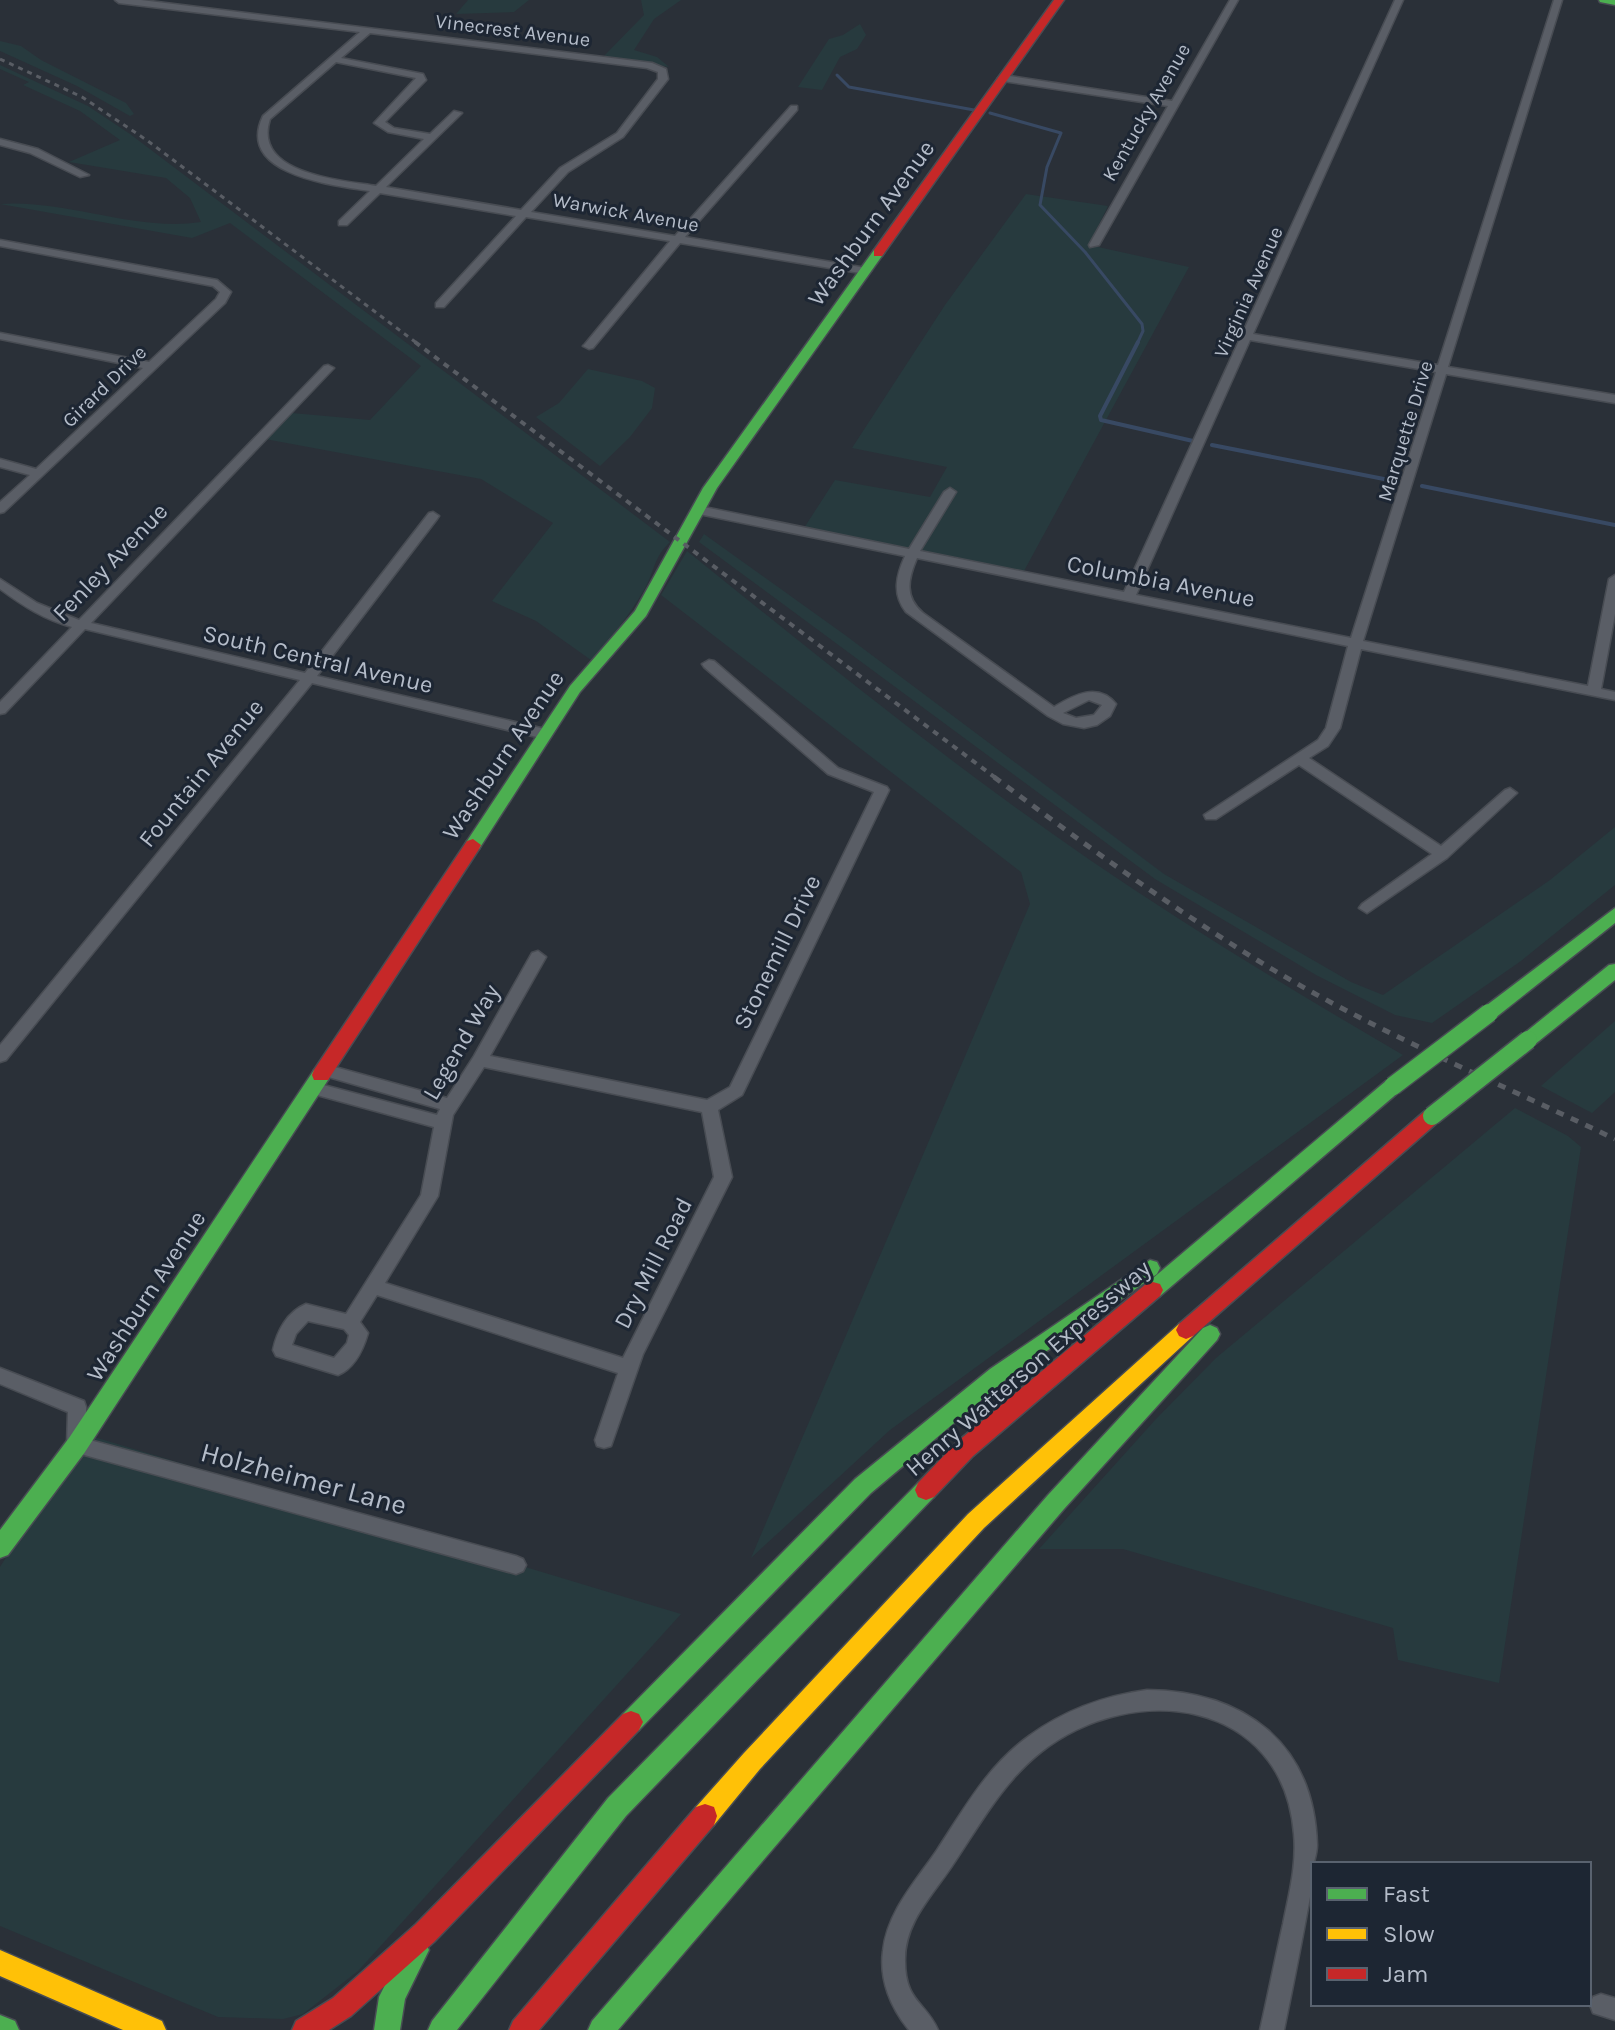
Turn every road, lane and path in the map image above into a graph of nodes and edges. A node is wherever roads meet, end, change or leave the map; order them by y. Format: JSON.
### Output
{"nodes":[{"id":1,"x":119,"y":0,"type":"edge"},
{"id":2,"x":1059,"y":0,"type":"edge"},
{"id":3,"x":1234,"y":0,"type":"edge"},
{"id":4,"x":1399,"y":0,"type":"edge"},
{"id":5,"x":1558,"y":0,"type":"edge"},
{"id":6,"x":1604,"y":0,"type":"edge"},
{"id":7,"x":1615,"y":2,"type":"edge"},
{"id":8,"x":367,"y":31,"type":"junction"},
{"id":9,"x":333,"y":59,"type":"junction"},
{"id":10,"x":1003,"y":78,"type":"junction"},
{"id":11,"x":1173,"y":104,"type":"junction"},
{"id":12,"x":794,"y":108,"type":"dead end"},
{"id":13,"x":457,"y":113,"type":"dead end"},
{"id":14,"x":430,"y":137,"type":"junction"},
{"id":15,"x":0,"y":142,"type":"edge"},
{"id":16,"x":84,"y":175,"type":"dead end"},
{"id":17,"x":380,"y":189,"type":"junction"},
{"id":18,"x":524,"y":213,"type":"junction"},
{"id":19,"x":343,"y":223,"type":"dead end"},
{"id":20,"x":680,"y":239,"type":"junction"},
{"id":21,"x":0,"y":243,"type":"edge"},
{"id":22,"x":1094,"y":245,"type":"dead end"},
{"id":23,"x":866,"y":271,"type":"junction"},
{"id":24,"x":440,"y":305,"type":"dead end"},
{"id":25,"x":0,"y":336,"type":"edge"},
{"id":26,"x":1248,"y":336,"type":"junction"},
{"id":27,"x":589,"y":346,"type":"dead end"},
{"id":28,"x":150,"y":366,"type":"junction"},
{"id":29,"x":328,"y":368,"type":"dead end"},
{"id":30,"x":1442,"y":370,"type":"junction"},
{"id":31,"x":1615,"y":399,"type":"edge"},
{"id":32,"x":0,"y":463,"type":"edge"},
{"id":33,"x":38,"y":473,"type":"junction"},
{"id":34,"x":950,"y":492,"type":"dead end"},
{"id":35,"x":0,"y":509,"type":"edge"},
{"id":36,"x":699,"y":510,"type":"junction"},
{"id":37,"x":433,"y":516,"type":"dead end"},
{"id":38,"x":913,"y":554,"type":"junction"},
{"id":39,"x":1615,"y":579,"type":"edge"},
{"id":40,"x":0,"y":583,"type":"edge"},
{"id":41,"x":1128,"y":597,"type":"junction"},
{"id":42,"x":81,"y":624,"type":"junction"},
{"id":43,"x":1356,"y":643,"type":"junction"},
{"id":44,"x":709,"y":664,"type":"dead end"},
{"id":45,"x":308,"y":679,"type":"junction"},
{"id":46,"x":1594,"y":691,"type":"junction"},
{"id":47,"x":1615,"y":696,"type":"edge"},
{"id":48,"x":0,"y":710,"type":"edge"},
{"id":49,"x":1053,"y":713,"type":"dead end"},
{"id":50,"x":545,"y":734,"type":"junction"},
{"id":51,"x":1300,"y":759,"type":"junction"},
{"id":52,"x":1510,"y":793,"type":"dead end"},
{"id":53,"x":1211,"y":815,"type":"dead end"},
{"id":54,"x":1442,"y":854,"type":"junction"},
{"id":55,"x":1367,"y":908,"type":"dead end"},
{"id":56,"x":1615,"y":914,"type":"edge"},
{"id":57,"x":538,"y":957,"type":"dead end"},
{"id":58,"x":1615,"y":970,"type":"edge"},
{"id":59,"x":0,"y":1056,"type":"edge"},
{"id":60,"x":480,"y":1060,"type":"junction"},
{"id":61,"x":324,"y":1070,"type":"junction"},
{"id":62,"x":312,"y":1088,"type":"junction"},
{"id":63,"x":450,"y":1105,"type":"junction"},
{"id":64,"x":709,"y":1107,"type":"junction"},
{"id":65,"x":443,"y":1123,"type":"junction"},
{"id":66,"x":1313,"y":1154,"type":"junction"},
{"id":67,"x":1356,"y":1182,"type":"junction"},
{"id":68,"x":374,"y":1287,"type":"junction"},
{"id":69,"x":350,"y":1323,"type":"dead end"},
{"id":70,"x":629,"y":1368,"type":"junction"},
{"id":71,"x":0,"y":1376,"type":"edge"},
{"id":72,"x":604,"y":1440,"type":"dead end"},
{"id":73,"x":77,"y":1445,"type":"junction"},
{"id":74,"x":0,"y":1548,"type":"edge"},
{"id":75,"x":516,"y":1565,"type":"dead end"},
{"id":76,"x":425,"y":1933,"type":"junction"},
{"id":77,"x":0,"y":1963,"type":"edge"},
{"id":78,"x":620,"y":2010,"type":"junction"},
{"id":79,"x":0,"y":2028,"type":"edge"},
{"id":80,"x":6,"y":2030,"type":"edge"},
{"id":81,"x":153,"y":2030,"type":"edge"},
{"id":82,"x":305,"y":2030,"type":"edge"},
{"id":83,"x":387,"y":2030,"type":"edge"},
{"id":84,"x":441,"y":2030,"type":"edge"},
{"id":85,"x":522,"y":2030,"type":"edge"},
{"id":86,"x":601,"y":2030,"type":"edge"},
{"id":87,"x":616,"y":2030,"type":"edge"},
{"id":88,"x":926,"y":2030,"type":"edge"},
{"id":89,"x":1272,"y":2030,"type":"edge"}],
"edges":[{"from":1,"to":8,"type":"street","name":"Vinecrest Avenue"},
{"from":2,"to":10,"type":"main road","name":"Washburn Avenue"},
{"from":3,"to":11,"type":"street","name":"Kentucky Avenue"},
{"from":4,"to":26,"type":"street","name":"Virginia Avenue"},
{"from":5,"to":30,"type":"street","name":"Marquette Drive"},
{"from":6,"to":7,"type":"main road"},
{"from":8,"to":9,"type":"street","name":"Warwick Avenue"},
{"from":8,"to":18,"type":"street","name":"Vinecrest Avenue"},
{"from":9,"to":14,"type":"street"},
{"from":9,"to":17,"type":"street","name":"Warwick Avenue"},
{"from":10,"to":11,"type":"street"},
{"from":10,"to":23,"type":"main road","name":"Washburn Avenue"},
{"from":11,"to":22,"type":"street","name":"Kentucky Avenue"},
{"from":12,"to":20,"type":"street"},
{"from":13,"to":14,"type":"street"},
{"from":14,"to":17,"type":"street"},
{"from":15,"to":16,"type":"street"},
{"from":17,"to":18,"type":"street","name":"Warwick Avenue"},
{"from":17,"to":19,"type":"street"},
{"from":18,"to":20,"type":"street","name":"Warwick Avenue"},
{"from":18,"to":24,"type":"street"},
{"from":20,"to":23,"type":"street","name":"Warwick Avenue"},
{"from":20,"to":27,"type":"street"},
{"from":21,"to":28,"type":"street","name":"Girard Drive"},
{"from":23,"to":36,"type":"main road","name":"Washburn Avenue"},
{"from":25,"to":28,"type":"street"},
{"from":26,"to":30,"type":"street"},
{"from":26,"to":41,"type":"street","name":"Virginia Avenue"},
{"from":28,"to":33,"type":"street","name":"Girard Drive"},
{"from":29,"to":42,"type":"street","name":"Fenley Avenue"},
{"from":30,"to":31,"type":"street"},
{"from":30,"to":43,"type":"street","name":"Marquette Drive"},
{"from":32,"to":33,"type":"street"},
{"from":33,"to":35,"type":"street","name":"Girard Drive"},
{"from":34,"to":38,"type":"street"},
{"from":36,"to":38,"type":"street","name":"Columbia Avenue"},
{"from":36,"to":50,"type":"main road","name":"Washburn Avenue"},
{"from":37,"to":45,"type":"street","name":"Fountain Avenue"},
{"from":38,"to":41,"type":"street","name":"Columbia Avenue"},
{"from":38,"to":49,"type":"street"},
{"from":39,"to":46,"type":"street"},
{"from":40,"to":42,"type":"street","name":"South Central Avenue"},
{"from":41,"to":43,"type":"street","name":"Columbia Avenue"},
{"from":42,"to":45,"type":"street","name":"South Central Avenue"},
{"from":42,"to":48,"type":"street","name":"Fenley Avenue"},
{"from":43,"to":46,"type":"street","name":"Columbia Avenue"},
{"from":43,"to":51,"type":"street","name":"Marquette Drive"},
{"from":44,"to":64,"type":"street","name":"Stonemill Drive"},
{"from":45,"to":50,"type":"street","name":"South Central Avenue"},
{"from":45,"to":59,"type":"street","name":"Fountain Avenue"},
{"from":46,"to":47,"type":"street","name":"Columbia Avenue"},
{"from":50,"to":61,"type":"main road","name":"Washburn Avenue"},
{"from":51,"to":53,"type":"street","name":"Marquette Drive"},
{"from":51,"to":54,"type":"street"},
{"from":52,"to":54,"type":"street"},
{"from":54,"to":55,"type":"street"},
{"from":56,"to":66,"type":"main road","name":"Henry Watterson Expressway","bridge":true},
{"from":57,"to":60,"type":"street","name":"Legend Way"},
{"from":58,"to":67,"type":"main road","bridge":true},
{"from":60,"to":63,"type":"street","name":"Legend Way"},
{"from":60,"to":64,"type":"street"},
{"from":61,"to":62,"type":"main road","name":"Washburn Avenue"},
{"from":61,"to":63,"type":"street"},
{"from":62,"to":65,"type":"street"},
{"from":62,"to":73,"type":"main road","name":"Washburn Avenue"},
{"from":63,"to":65,"type":"street","name":"Legend Way"},
{"from":64,"to":70,"type":"street","name":"Dry Mill Road"},
{"from":65,"to":68,"type":"street","name":"Legend Way"},
{"from":66,"to":76,"type":"main road"},
{"from":66,"to":84,"type":"main road","name":"Henry Watterson Expressway"},
{"from":67,"to":78,"type":"main road"},
{"from":67,"to":85,"type":"main road"},
{"from":68,"to":69,"type":"street","name":"Legend Way"},
{"from":68,"to":70,"type":"street"},
{"from":70,"to":72,"type":"street","name":"Dry Mill Road"},
{"from":71,"to":73,"type":"street"},
{"from":73,"to":74,"type":"main road","name":"Washburn Avenue"},
{"from":73,"to":75,"type":"street","name":"Holzheimer Lane"},
{"from":76,"to":82,"type":"main road"},
{"from":76,"to":83,"type":"main road"},
{"from":77,"to":81,"type":"main road"},
{"from":78,"to":86,"type":"main road"},
{"from":78,"to":87,"type":"main road"},
{"from":79,"to":80,"type":"main road"},
{"from":88,"to":89,"type":"street"}]}
